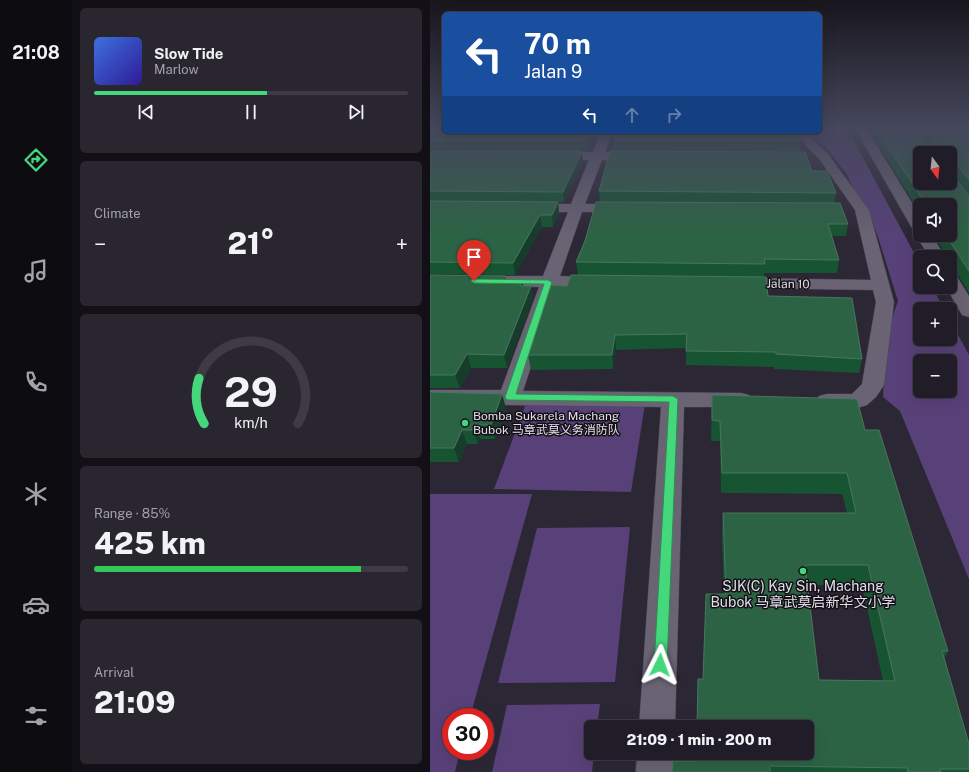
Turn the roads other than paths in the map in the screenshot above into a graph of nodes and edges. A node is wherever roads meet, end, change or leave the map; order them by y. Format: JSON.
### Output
{"nodes":[{"id":1,"x":594,"y":164,"type":"edge"},
{"id":2,"x":821,"y":164,"type":"edge"},
{"id":3,"x":882,"y":164,"type":"edge"},
{"id":4,"x":514,"y":208,"type":"edge"},
{"id":5,"x":575,"y":208,"type":"junction"},
{"id":6,"x":639,"y":208,"type":"edge"},
{"id":7,"x":913,"y":216,"type":"edge"},
{"id":8,"x":477,"y":281,"type":"edge"},
{"id":9,"x":548,"y":282,"type":"junction"},
{"id":10,"x":612,"y":282,"type":"edge"},
{"id":11,"x":723,"y":283,"type":"edge"},
{"id":12,"x":882,"y":285,"type":"junction"},
{"id":13,"x":957,"y":291,"type":"edge"},
{"id":14,"x":969,"y":311,"type":"edge"},
{"id":15,"x":430,"y":397,"type":"edge"},
{"id":16,"x":510,"y":397,"type":"junction"},
{"id":17,"x":673,"y":399,"type":"junction"},
{"id":18,"x":759,"y":400,"type":"edge"},
{"id":19,"x":805,"y":400,"type":"edge"},
{"id":20,"x":657,"y":720,"type":"edge"},
{"id":21,"x":656,"y":760,"type":"edge"},
{"id":22,"x":655,"y":772,"type":"edge"}],
"edges":[{"from":1,"to":5,"type":"street"},
{"from":2,"to":12,"type":"street"},
{"from":3,"to":7,"type":"street"},
{"from":4,"to":5,"type":"street"},
{"from":5,"to":6,"type":"street"},
{"from":5,"to":9,"type":"street"},
{"from":8,"to":9,"type":"street"},
{"from":9,"to":10,"type":"street"},
{"from":9,"to":16,"type":"street"},
{"from":11,"to":12,"type":"street","name":"Jalan 10"},
{"from":12,"to":19,"type":"street"},
{"from":13,"to":14,"type":"street"},
{"from":15,"to":16,"type":"street"},
{"from":16,"to":17,"type":"street"},
{"from":17,"to":18,"type":"street"},
{"from":17,"to":20,"type":"street"},
{"from":21,"to":22,"type":"street"}]}
